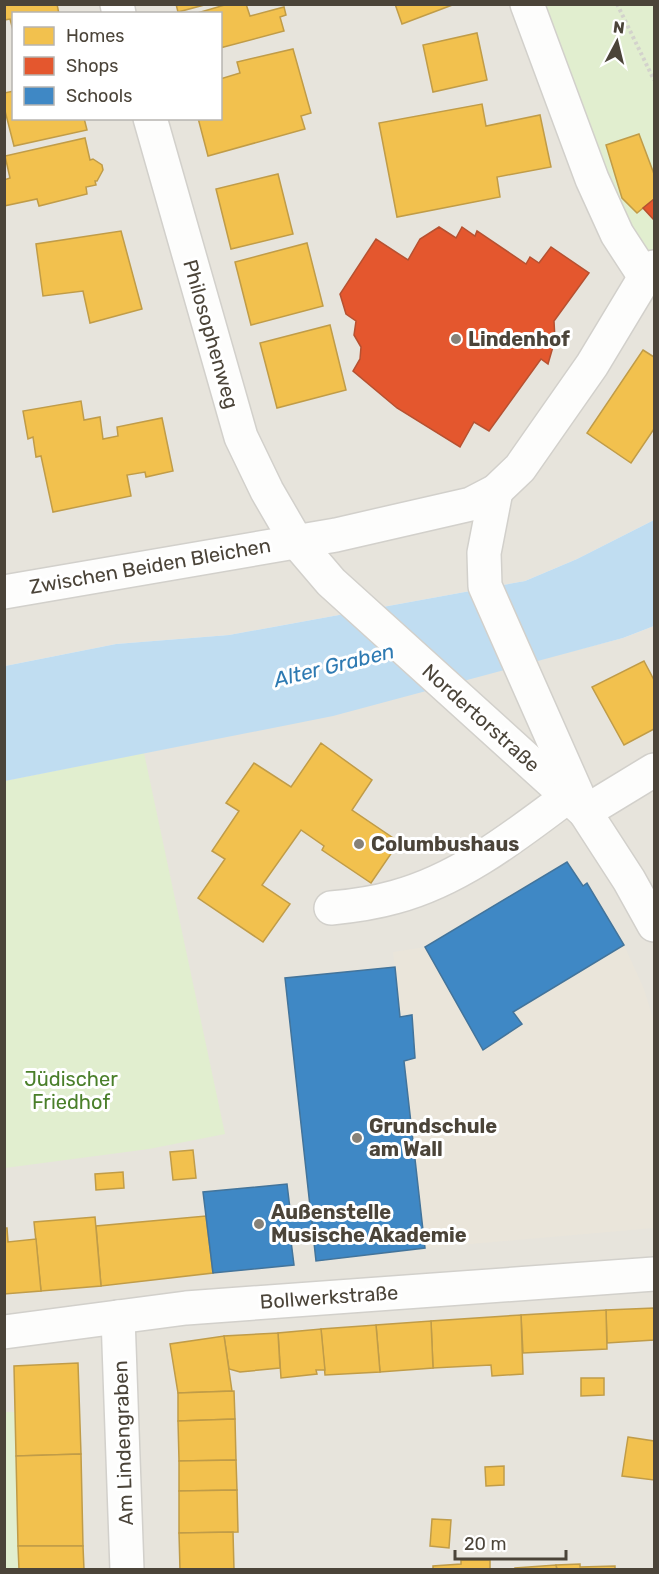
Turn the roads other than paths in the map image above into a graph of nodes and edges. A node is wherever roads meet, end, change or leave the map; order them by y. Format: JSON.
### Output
{"nodes":[{"id":1,"x":527,"y":4,"type":"edge"},
{"id":2,"x":151,"y":120,"type":"edge"},
{"id":3,"x":650,"y":272,"type":"edge"},
{"id":4,"x":496,"y":491,"type":"junction"},
{"id":5,"x":296,"y":541,"type":"junction"},
{"id":6,"x":4,"y":592,"type":"edge"},
{"id":7,"x":654,"y":770,"type":"edge"},
{"id":8,"x":576,"y":805,"type":"junction"},
{"id":9,"x":331,"y":908,"type":"dead end"},
{"id":10,"x":654,"y":925,"type":"edge"},
{"id":11,"x":654,"y":1274,"type":"edge"},
{"id":12,"x":118,"y":1317,"type":"junction"},
{"id":13,"x":4,"y":1332,"type":"edge"},
{"id":14,"x":127,"y":1569,"type":"edge"}],
"edges":[{"from":1,"to":3,"type":"street"},
{"from":2,"to":5,"type":"street","name":"Philosophenweg"},
{"from":3,"to":4,"type":"street"},
{"from":4,"to":5,"type":"street"},
{"from":4,"to":8,"type":"street","name":"Nordertorstraße"},
{"from":5,"to":6,"type":"street","name":"Zwischen Beiden Bleichen"},
{"from":5,"to":8,"type":"street","name":"Nordertorstraße"},
{"from":7,"to":8,"type":"street"},
{"from":8,"to":9,"type":"street"},
{"from":8,"to":10,"type":"street","name":"Nordertorstraße"},
{"from":11,"to":12,"type":"street","name":"Bollwerkstraße"},
{"from":12,"to":13,"type":"street","name":"Bollwerkstraße"},
{"from":12,"to":14,"type":"street","name":"Am Lindengraben"}]}
